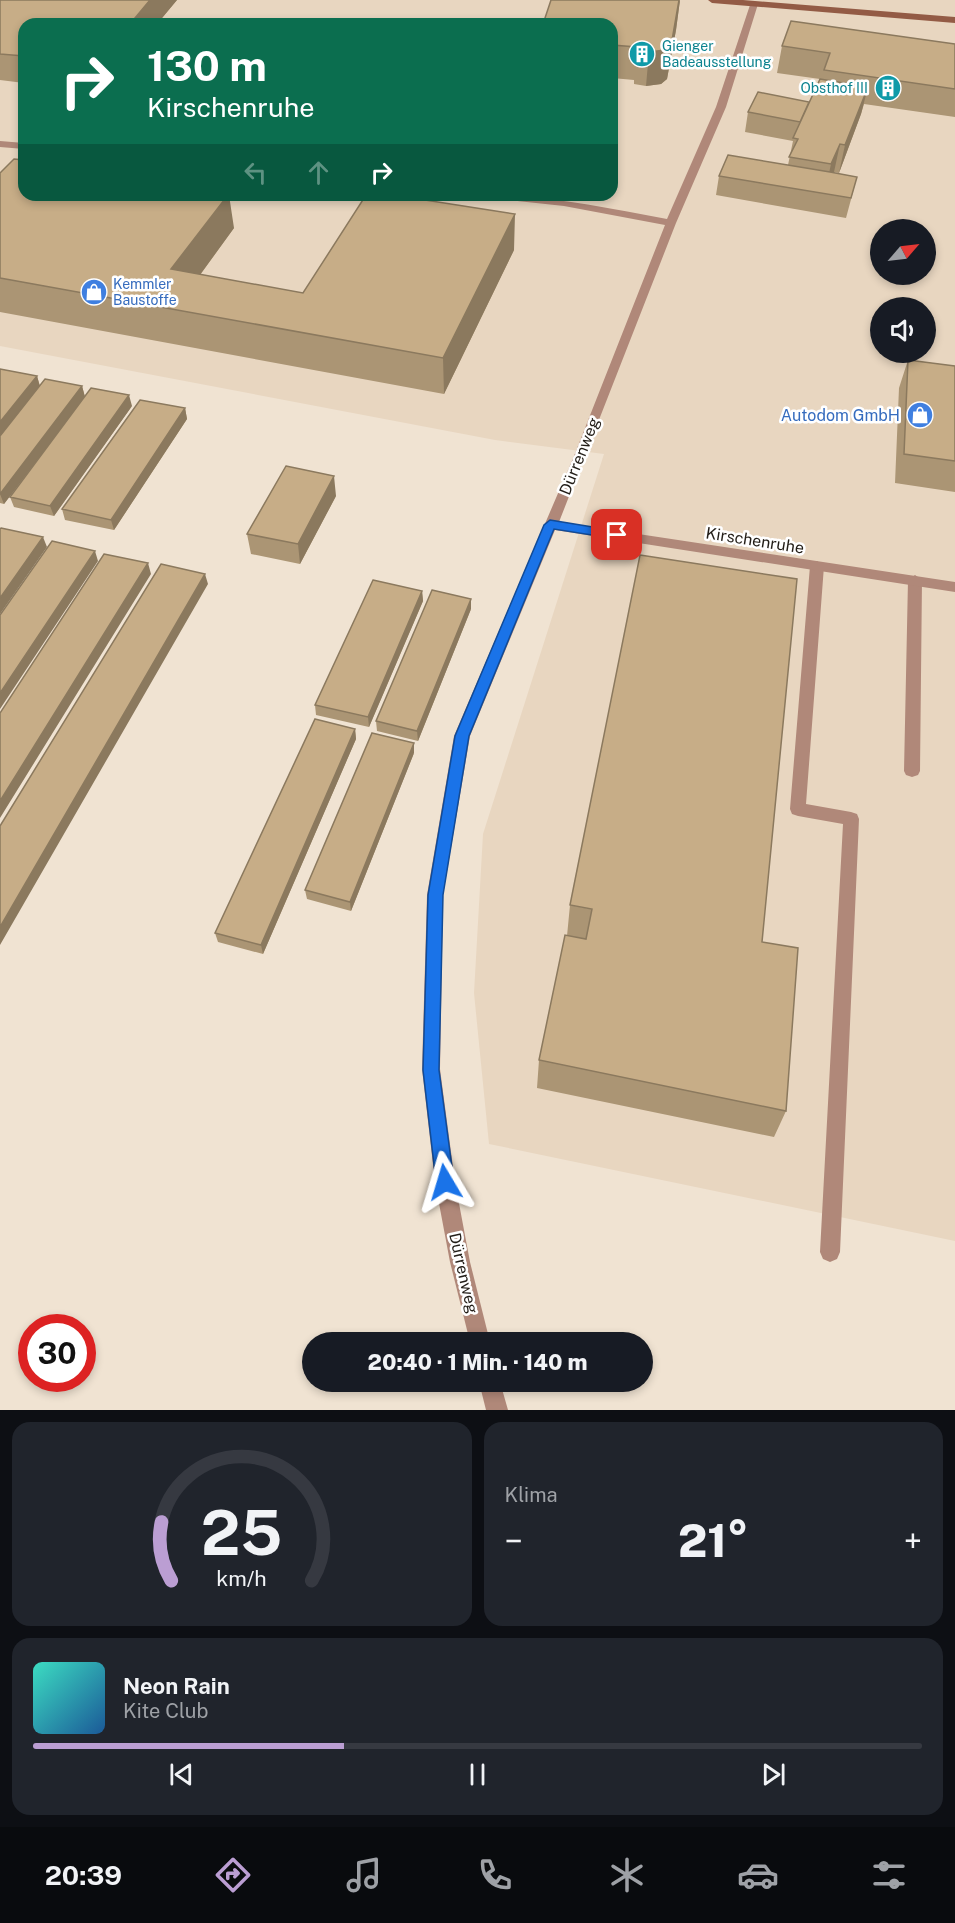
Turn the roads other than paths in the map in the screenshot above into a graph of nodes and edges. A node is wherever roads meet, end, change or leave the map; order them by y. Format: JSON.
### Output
{"nodes":[{"id":1,"x":712,"y":0,"type":"edge"},
{"id":2,"x":754,"y":4,"type":"junction"},
{"id":3,"x":955,"y":20,"type":"edge"},
{"id":4,"x":0,"y":144,"type":"edge"},
{"id":5,"x":18,"y":146,"type":"edge"},
{"id":6,"x":545,"y":201,"type":"edge"},
{"id":7,"x":671,"y":223,"type":"junction"},
{"id":8,"x":550,"y":525,"type":"junction"},
{"id":9,"x":818,"y":566,"type":"junction"},
{"id":10,"x":915,"y":580,"type":"junction"},
{"id":11,"x":955,"y":587,"type":"edge"},
{"id":12,"x":912,"y":771,"type":"dead end"},
{"id":13,"x":830,"y":1252,"type":"dead end"},
{"id":14,"x":478,"y":1332,"type":"edge"},
{"id":15,"x":492,"y":1392,"type":"edge"},
{"id":16,"x":497,"y":1410,"type":"edge"}],
"edges":[{"from":1,"to":2,"type":"street"},
{"from":2,"to":3,"type":"street"},
{"from":2,"to":7,"type":"street","name":"Dürrenweg"},
{"from":4,"to":5,"type":"street"},
{"from":6,"to":7,"type":"street"},
{"from":7,"to":8,"type":"street","name":"Dürrenweg"},
{"from":8,"to":9,"type":"street","name":"Kirschenruhe"},
{"from":8,"to":14,"type":"street","name":"Dürrenweg"},
{"from":9,"to":10,"type":"street","name":"Kirschenruhe"},
{"from":9,"to":13,"type":"street"},
{"from":10,"to":11,"type":"street","name":"Kirschenruhe"},
{"from":10,"to":12,"type":"street"},
{"from":15,"to":16,"type":"street"}]}
